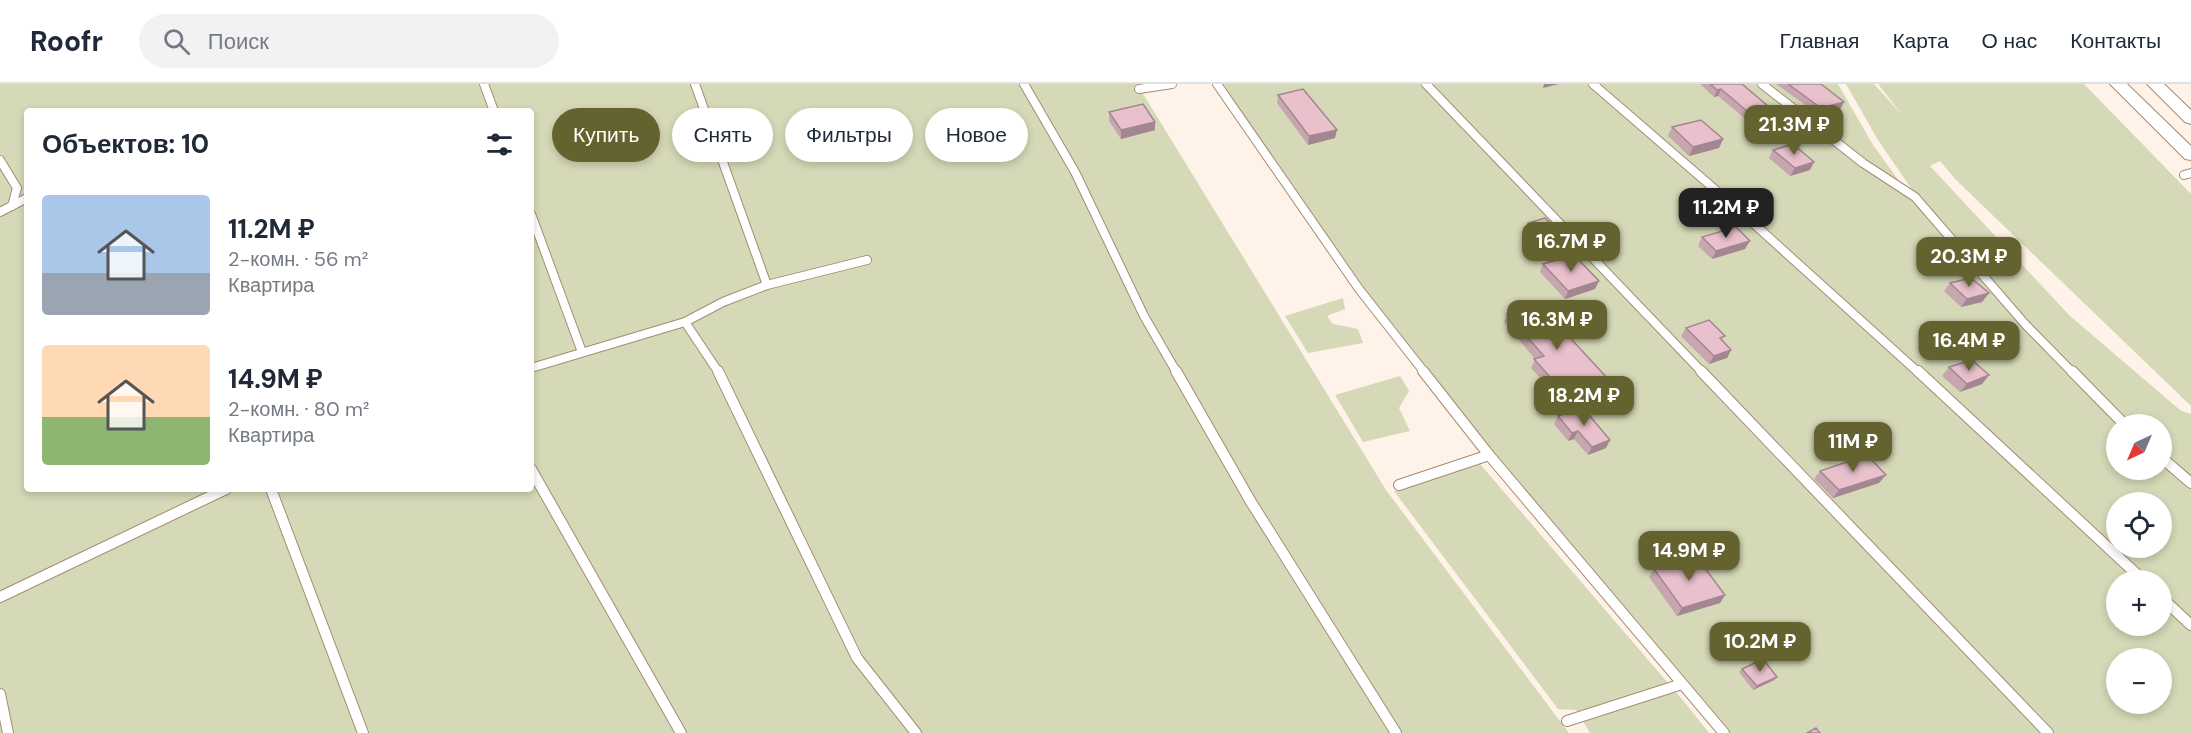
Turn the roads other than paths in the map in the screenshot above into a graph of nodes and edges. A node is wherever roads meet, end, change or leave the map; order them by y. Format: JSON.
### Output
{"nodes":[{"id":1,"x":484,"y":84,"type":"edge"},
{"id":2,"x":694,"y":84,"type":"edge"},
{"id":3,"x":1024,"y":84,"type":"edge"},
{"id":4,"x":1172,"y":84,"type":"edge"},
{"id":5,"x":1217,"y":84,"type":"edge"},
{"id":6,"x":1426,"y":84,"type":"edge"},
{"id":7,"x":1593,"y":84,"type":"edge"},
{"id":8,"x":1762,"y":84,"type":"edge"},
{"id":9,"x":2118,"y":84,"type":"edge"},
{"id":10,"x":2155,"y":84,"type":"edge"},
{"id":11,"x":1139,"y":89,"type":"dead end"},
{"id":12,"x":493,"y":108,"type":"edge"},
{"id":13,"x":2191,"y":119,"type":"edge"},
{"id":14,"x":2191,"y":155,"type":"edge"},
{"id":15,"x":0,"y":160,"type":"edge"},
{"id":16,"x":24,"y":200,"type":"edge"},
{"id":17,"x":12,"y":206,"type":"junction"},
{"id":18,"x":0,"y":212,"type":"edge"},
{"id":19,"x":534,"y":222,"type":"edge"},
{"id":20,"x":867,"y":260,"type":"dead end"},
{"id":21,"x":767,"y":285,"type":"junction"},
{"id":22,"x":685,"y":322,"type":"junction"},
{"id":23,"x":582,"y":352,"type":"junction"},
{"id":24,"x":534,"y":367,"type":"edge"},
{"id":25,"x":2114,"y":414,"type":"edge"},
{"id":26,"x":1489,"y":455,"type":"junction"},
{"id":27,"x":2172,"y":467,"type":"edge"},
{"id":28,"x":534,"y":475,"type":"edge"},
{"id":29,"x":2191,"y":483,"type":"edge"},
{"id":30,"x":1399,"y":485,"type":"dead end"},
{"id":31,"x":220,"y":492,"type":"edge"},
{"id":32,"x":272,"y":492,"type":"edge"},
{"id":33,"x":2132,"y":570,"type":"edge"},
{"id":34,"x":0,"y":597,"type":"edge"},
{"id":35,"x":2172,"y":607,"type":"edge"},
{"id":36,"x":2191,"y":625,"type":"edge"},
{"id":37,"x":1682,"y":684,"type":"junction"},
{"id":38,"x":0,"y":694,"type":"edge"},
{"id":39,"x":1567,"y":721,"type":"dead end"},
{"id":40,"x":8,"y":733,"type":"edge"},
{"id":41,"x":363,"y":733,"type":"edge"},
{"id":42,"x":681,"y":733,"type":"edge"},
{"id":43,"x":916,"y":733,"type":"edge"},
{"id":44,"x":1396,"y":733,"type":"edge"},
{"id":45,"x":1724,"y":733,"type":"edge"},
{"id":46,"x":2048,"y":733,"type":"edge"}],
"edges":[{"from":1,"to":12,"type":"lane"},
{"from":2,"to":21,"type":"lane"},
{"from":3,"to":44,"type":"lane"},
{"from":4,"to":11,"type":"lane"},
{"from":5,"to":26,"type":"lane"},
{"from":6,"to":46,"type":"lane"},
{"from":7,"to":33,"type":"lane"},
{"from":8,"to":25,"type":"lane"},
{"from":9,"to":14,"type":"street"},
{"from":10,"to":13,"type":"street"},
{"from":15,"to":17,"type":"lane"},
{"from":16,"to":17,"type":"lane"},
{"from":17,"to":18,"type":"lane"},
{"from":19,"to":23,"type":"lane"},
{"from":20,"to":21,"type":"lane"},
{"from":21,"to":22,"type":"lane"},
{"from":22,"to":23,"type":"lane"},
{"from":22,"to":43,"type":"lane"},
{"from":23,"to":24,"type":"lane"},
{"from":26,"to":30,"type":"lane"},
{"from":26,"to":37,"type":"lane"},
{"from":27,"to":29,"type":"lane"},
{"from":28,"to":42,"type":"lane"},
{"from":31,"to":34,"type":"lane"},
{"from":32,"to":41,"type":"lane"},
{"from":35,"to":36,"type":"lane"},
{"from":37,"to":39,"type":"lane"},
{"from":37,"to":45,"type":"lane"},
{"from":38,"to":40,"type":"lane"}]}
